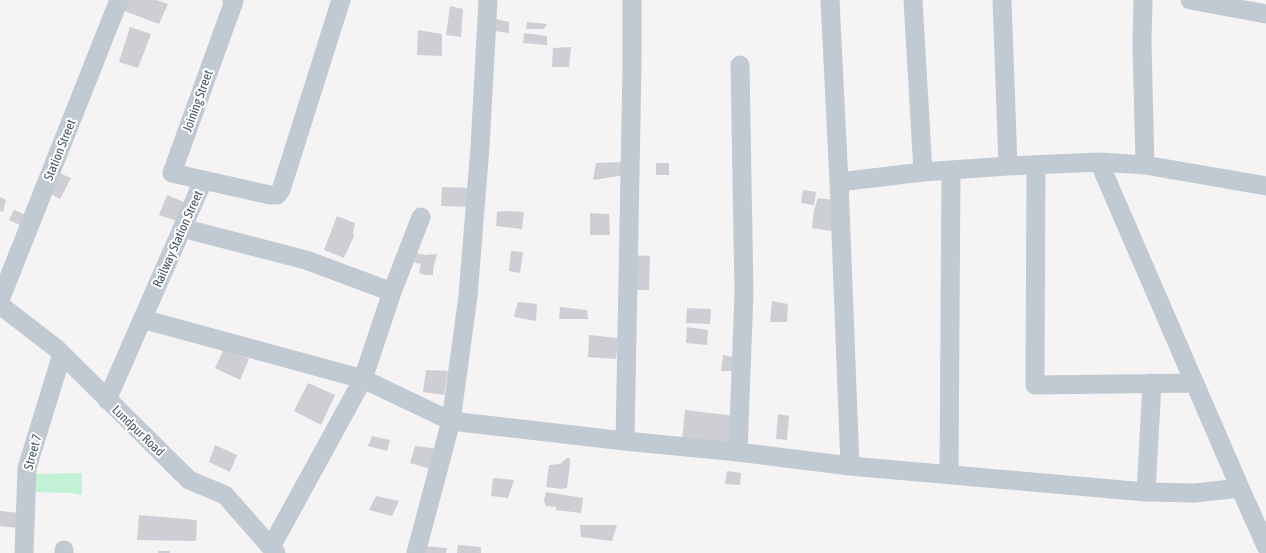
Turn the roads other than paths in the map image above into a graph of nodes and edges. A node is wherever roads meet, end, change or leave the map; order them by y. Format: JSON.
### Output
{"nodes":[{"id":1,"x":119,"y":0,"type":"edge"},
{"id":2,"x":232,"y":0,"type":"edge"},
{"id":3,"x":340,"y":0,"type":"edge"},
{"id":4,"x":488,"y":0,"type":"edge"},
{"id":5,"x":632,"y":0,"type":"edge"},
{"id":6,"x":830,"y":0,"type":"edge"},
{"id":7,"x":913,"y":0,"type":"edge"},
{"id":8,"x":1002,"y":0,"type":"edge"},
{"id":9,"x":1143,"y":0,"type":"edge"},
{"id":10,"x":1190,"y":0,"type":"edge"},
{"id":11,"x":1266,"y":14,"type":"edge"},
{"id":12,"x":740,"y":65,"type":"dead end"},
{"id":13,"x":1099,"y":162,"type":"junction"},
{"id":14,"x":1036,"y":165,"type":"junction"},
{"id":15,"x":1144,"y":165,"type":"junction"},
{"id":16,"x":1008,"y":166,"type":"junction"},
{"id":17,"x":951,"y":170,"type":"junction"},
{"id":18,"x":923,"y":172,"type":"junction"},
{"id":19,"x":203,"y":181,"type":"junction"},
{"id":20,"x":839,"y":182,"type":"junction"},
{"id":21,"x":1266,"y":186,"type":"edge"},
{"id":22,"x":421,"y":218,"type":"dead end"},
{"id":23,"x":182,"y":228,"type":"junction"},
{"id":24,"x":392,"y":292,"type":"junction"},
{"id":25,"x":0,"y":300,"type":"edge"},
{"id":26,"x":0,"y":305,"type":"edge"},
{"id":27,"x":142,"y":319,"type":"junction"},
{"id":28,"x":62,"y":354,"type":"junction"},
{"id":29,"x":363,"y":379,"type":"junction"},
{"id":30,"x":1194,"y":382,"type":"junction"},
{"id":31,"x":1152,"y":383,"type":"junction"},
{"id":32,"x":107,"y":400,"type":"junction"},
{"id":33,"x":451,"y":421,"type":"junction"},
{"id":34,"x":624,"y":441,"type":"junction"},
{"id":35,"x":738,"y":452,"type":"junction"},
{"id":36,"x":850,"y":466,"type":"junction"},
{"id":37,"x":949,"y":474,"type":"junction"},
{"id":38,"x":1240,"y":488,"type":"junction"},
{"id":39,"x":1146,"y":492,"type":"junction"},
{"id":40,"x":1266,"y":546,"type":"edge"},
{"id":41,"x":273,"y":550,"type":"edge"},
{"id":42,"x":24,"y":553,"type":"edge"},
{"id":43,"x":416,"y":553,"type":"edge"}],
"edges":[{"from":1,"to":25,"type":"street","name":"Station Street"},
{"from":2,"to":19,"type":"street","name":"Joining Street"},
{"from":3,"to":19,"type":"street","name":"Railway Station Street"},
{"from":4,"to":33,"type":"street"},
{"from":5,"to":34,"type":"street"},
{"from":6,"to":20,"type":"street"},
{"from":7,"to":18,"type":"street"},
{"from":8,"to":16,"type":"street"},
{"from":9,"to":15,"type":"street"},
{"from":10,"to":11,"type":"street"},
{"from":12,"to":35,"type":"street"},
{"from":13,"to":14,"type":"street"},
{"from":13,"to":15,"type":"street"},
{"from":13,"to":30,"type":"street"},
{"from":14,"to":16,"type":"street"},
{"from":14,"to":31,"type":"street"},
{"from":15,"to":21,"type":"street"},
{"from":16,"to":17,"type":"street"},
{"from":17,"to":18,"type":"street"},
{"from":17,"to":37,"type":"street"},
{"from":18,"to":20,"type":"street"},
{"from":19,"to":23,"type":"street","name":"Railway Station Street"},
{"from":20,"to":36,"type":"street"},
{"from":22,"to":24,"type":"street"},
{"from":23,"to":24,"type":"street"},
{"from":23,"to":27,"type":"street","name":"Railway Station Street"},
{"from":24,"to":29,"type":"street"},
{"from":26,"to":28,"type":"street","name":"Lundpur Road"},
{"from":27,"to":29,"type":"street"},
{"from":27,"to":32,"type":"street","name":"Railway Station Street"},
{"from":28,"to":32,"type":"street","name":"Lundpur Road"},
{"from":28,"to":42,"type":"street","name":"Street 7"},
{"from":29,"to":33,"type":"street"},
{"from":29,"to":41,"type":"street"},
{"from":30,"to":31,"type":"street"},
{"from":30,"to":38,"type":"street"},
{"from":31,"to":39,"type":"street"},
{"from":32,"to":41,"type":"street","name":"Lundpur Road"},
{"from":33,"to":34,"type":"street"},
{"from":33,"to":43,"type":"street"},
{"from":34,"to":35,"type":"street"},
{"from":35,"to":36,"type":"street"},
{"from":36,"to":37,"type":"street"},
{"from":37,"to":39,"type":"street"},
{"from":38,"to":39,"type":"street"},
{"from":38,"to":40,"type":"street"}]}
